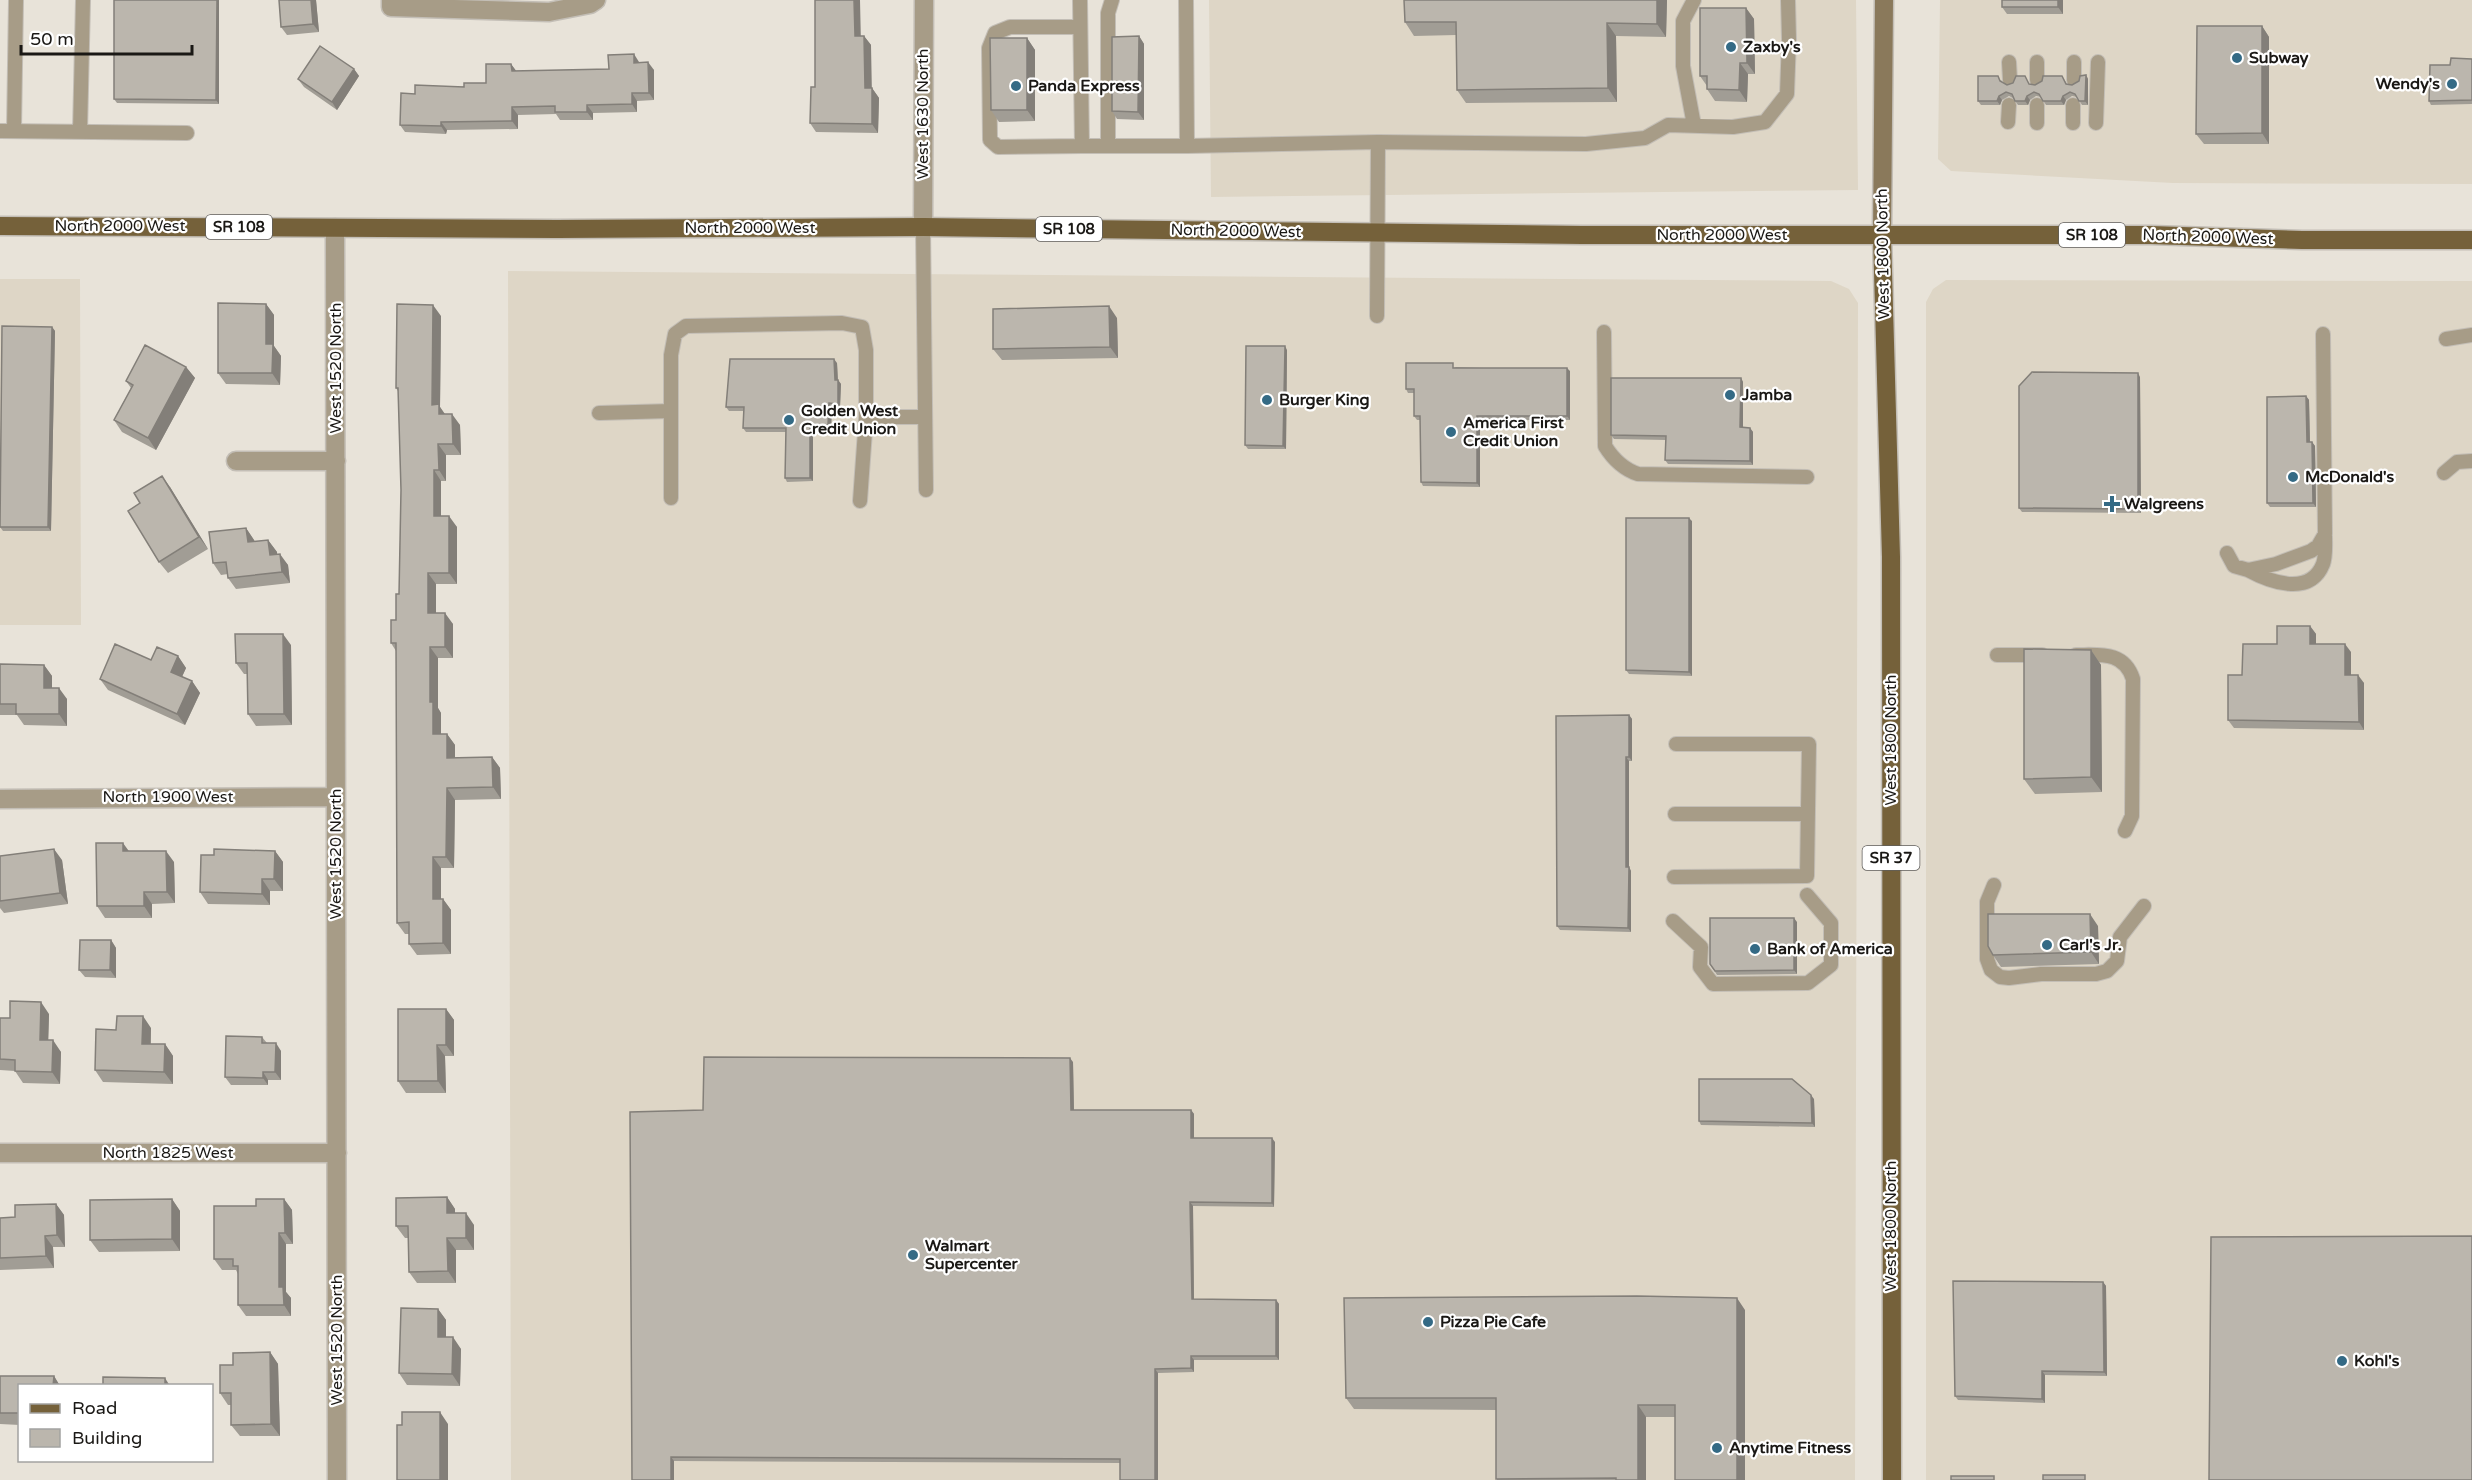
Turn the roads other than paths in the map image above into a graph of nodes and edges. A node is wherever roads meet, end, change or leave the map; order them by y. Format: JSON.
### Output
{"nodes":[{"id":1,"x":16,"y":0,"type":"edge"},
{"id":2,"x":83,"y":0,"type":"edge"},
{"id":3,"x":596,"y":0,"type":"edge"},
{"id":4,"x":924,"y":0,"type":"edge"},
{"id":5,"x":1080,"y":0,"type":"edge"},
{"id":6,"x":1112,"y":0,"type":"edge"},
{"id":7,"x":1186,"y":0,"type":"edge"},
{"id":8,"x":1694,"y":0,"type":"edge"},
{"id":9,"x":1788,"y":0,"type":"edge"},
{"id":10,"x":1884,"y":0,"type":"edge"},
{"id":11,"x":391,"y":3,"type":"edge"},
{"id":12,"x":1080,"y":27,"type":"junction"},
{"id":13,"x":2009,"y":62,"type":"dead end"},
{"id":14,"x":2037,"y":62,"type":"dead end"},
{"id":15,"x":2074,"y":62,"type":"dead end"},
{"id":16,"x":2098,"y":62,"type":"dead end"},
{"id":17,"x":2010,"y":80,"type":"dead end"},
{"id":18,"x":2037,"y":80,"type":"dead end"},
{"id":19,"x":2074,"y":80,"type":"dead end"},
{"id":20,"x":2009,"y":105,"type":"dead end"},
{"id":21,"x":2037,"y":105,"type":"dead end"},
{"id":22,"x":2073,"y":105,"type":"dead end"},
{"id":23,"x":2008,"y":122,"type":"dead end"},
{"id":24,"x":2037,"y":123,"type":"dead end"},
{"id":25,"x":2073,"y":123,"type":"dead end"},
{"id":26,"x":2096,"y":123,"type":"dead end"},
{"id":27,"x":1694,"y":125,"type":"junction"},
{"id":28,"x":7,"y":131,"type":"edge"},
{"id":29,"x":80,"y":132,"type":"junction"},
{"id":30,"x":187,"y":133,"type":"dead end"},
{"id":31,"x":1378,"y":142,"type":"junction"},
{"id":32,"x":1082,"y":146,"type":"junction"},
{"id":33,"x":1108,"y":146,"type":"junction"},
{"id":34,"x":1187,"y":146,"type":"junction"},
{"id":35,"x":0,"y":226,"type":"edge"},
{"id":36,"x":923,"y":227,"type":"junction"},
{"id":37,"x":335,"y":228,"type":"junction"},
{"id":38,"x":1377,"y":232,"type":"junction"},
{"id":39,"x":1882,"y":236,"type":"junction"},
{"id":40,"x":2472,"y":240,"type":"edge"},
{"id":41,"x":1377,"y":316,"type":"dead end"},
{"id":42,"x":1604,"y":332,"type":"dead end"},
{"id":43,"x":2324,"y":334,"type":"dead end"},
{"id":44,"x":2472,"y":335,"type":"edge"},
{"id":45,"x":2446,"y":339,"type":"dead end"},
{"id":46,"x":671,"y":411,"type":"junction"},
{"id":47,"x":599,"y":413,"type":"dead end"},
{"id":48,"x":866,"y":417,"type":"junction"},
{"id":49,"x":925,"y":417,"type":"junction"},
{"id":50,"x":236,"y":461,"type":"dead end"},
{"id":51,"x":336,"y":461,"type":"junction"},
{"id":52,"x":2472,"y":461,"type":"edge"},
{"id":53,"x":2444,"y":472,"type":"dead end"},
{"id":54,"x":1807,"y":477,"type":"dead end"},
{"id":55,"x":926,"y":490,"type":"dead end"},
{"id":56,"x":671,"y":498,"type":"dead end"},
{"id":57,"x":860,"y":501,"type":"dead end"},
{"id":58,"x":2325,"y":534,"type":"junction"},
{"id":59,"x":2228,"y":553,"type":"dead end"},
{"id":60,"x":2248,"y":570,"type":"junction"},
{"id":61,"x":1997,"y":655,"type":"dead end"},
{"id":62,"x":1676,"y":744,"type":"dead end"},
{"id":63,"x":336,"y":797,"type":"junction"},
{"id":64,"x":0,"y":799,"type":"edge"},
{"id":65,"x":1675,"y":814,"type":"dead end"},
{"id":66,"x":1808,"y":814,"type":"junction"},
{"id":67,"x":2125,"y":831,"type":"dead end"},
{"id":68,"x":1674,"y":877,"type":"dead end"},
{"id":69,"x":1994,"y":885,"type":"dead end"},
{"id":70,"x":1807,"y":895,"type":"dead end"},
{"id":71,"x":2144,"y":906,"type":"dead end"},
{"id":72,"x":1673,"y":921,"type":"dead end"},
{"id":73,"x":0,"y":1153,"type":"edge"},
{"id":74,"x":337,"y":1153,"type":"junction"},
{"id":75,"x":337,"y":1480,"type":"edge"},
{"id":76,"x":1892,"y":1480,"type":"edge"}],
"edges":[{"from":1,"to":28,"type":"lane"},
{"from":2,"to":29,"type":"lane"},
{"from":3,"to":11,"type":"street"},
{"from":4,"to":36,"type":"street","name":"West 1630 North"},
{"from":5,"to":12,"type":"lane"},
{"from":6,"to":33,"type":"lane"},
{"from":7,"to":34,"type":"lane"},
{"from":8,"to":27,"type":"lane"},
{"from":9,"to":27,"type":"lane"},
{"from":10,"to":39,"type":"main road","name":"West 1800 North","number":"SR 37"},
{"from":12,"to":32,"type":"lane"},
{"from":12,"to":32,"type":"lane"},
{"from":13,"to":17,"type":"lane"},
{"from":14,"to":18,"type":"lane"},
{"from":15,"to":19,"type":"lane"},
{"from":16,"to":26,"type":"lane"},
{"from":20,"to":23,"type":"lane"},
{"from":21,"to":24,"type":"lane"},
{"from":22,"to":25,"type":"lane"},
{"from":27,"to":31,"type":"lane"},
{"from":28,"to":29,"type":"lane"},
{"from":29,"to":30,"type":"lane"},
{"from":31,"to":34,"type":"lane"},
{"from":31,"to":38,"type":"lane"},
{"from":32,"to":33,"type":"lane"},
{"from":33,"to":34,"type":"lane"},
{"from":35,"to":37,"type":"main road","name":"North 2000 West","number":"SR 108"},
{"from":36,"to":37,"type":"main road","name":"North 2000 West","number":"SR 108"},
{"from":36,"to":38,"type":"main road","name":"North 2000 West","number":"SR 108"},
{"from":36,"to":49,"type":"lane"},
{"from":37,"to":51,"type":"street","name":"West 1520 North"},
{"from":38,"to":39,"type":"main road","name":"North 2000 West","number":"SR 108"},
{"from":38,"to":41,"type":"lane"},
{"from":39,"to":40,"type":"main road","name":"North 2000 West","number":"SR 108"},
{"from":39,"to":76,"type":"main road","name":"West 1800 North","number":"SR 37"},
{"from":42,"to":54,"type":"lane"},
{"from":43,"to":58,"type":"lane"},
{"from":44,"to":45,"type":"lane"},
{"from":46,"to":47,"type":"lane"},
{"from":46,"to":48,"type":"lane"},
{"from":46,"to":56,"type":"lane"},
{"from":48,"to":49,"type":"lane"},
{"from":48,"to":57,"type":"lane"},
{"from":49,"to":55,"type":"lane"},
{"from":50,"to":51,"type":"street"},
{"from":51,"to":63,"type":"street","name":"West 1520 North"},
{"from":52,"to":53,"type":"lane"},
{"from":58,"to":60,"type":"lane"},
{"from":58,"to":60,"type":"lane"},
{"from":59,"to":60,"type":"lane"},
{"from":61,"to":67,"type":"lane"},
{"from":62,"to":66,"type":"lane"},
{"from":63,"to":64,"type":"street","name":"North 1900 West"},
{"from":63,"to":74,"type":"street","name":"West 1520 North"},
{"from":65,"to":66,"type":"lane"},
{"from":66,"to":68,"type":"lane"},
{"from":69,"to":71,"type":"lane"},
{"from":70,"to":72,"type":"lane"},
{"from":73,"to":74,"type":"street","name":"North 1825 West"},
{"from":74,"to":75,"type":"street","name":"West 1520 North"}]}
